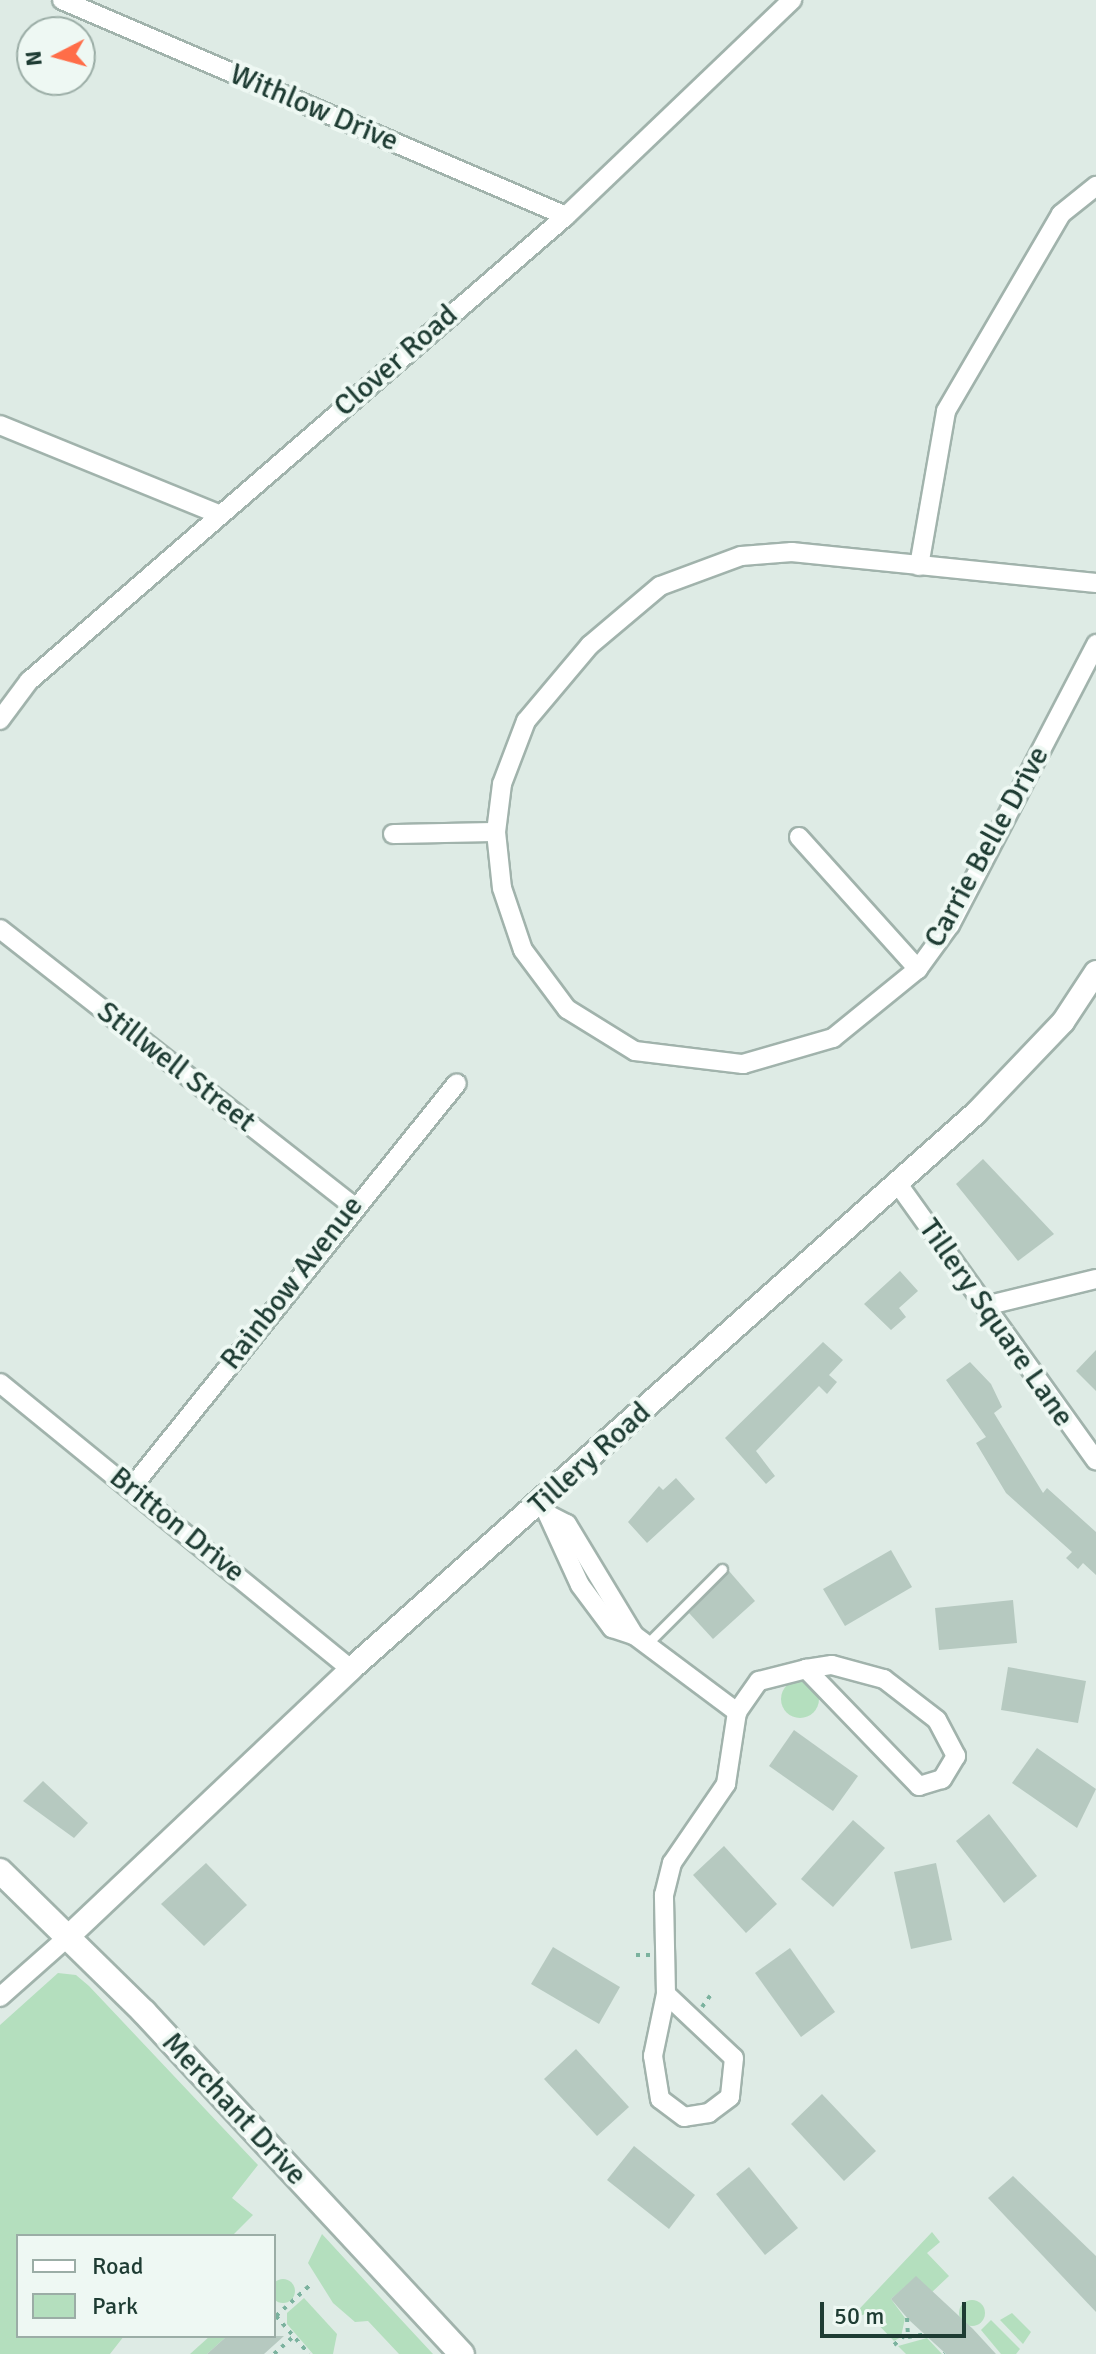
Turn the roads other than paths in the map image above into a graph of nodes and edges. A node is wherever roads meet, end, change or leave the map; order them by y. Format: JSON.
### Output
{"nodes":[{"id":1,"x":62,"y":0,"type":"edge"},
{"id":2,"x":792,"y":0,"type":"edge"},
{"id":3,"x":1096,"y":186,"type":"edge"},
{"id":4,"x":566,"y":216,"type":"junction"},
{"id":5,"x":0,"y":425,"type":"edge"},
{"id":6,"x":218,"y":514,"type":"junction"},
{"id":7,"x":919,"y":566,"type":"junction"},
{"id":8,"x":1096,"y":583,"type":"edge"},
{"id":9,"x":1096,"y":644,"type":"edge"},
{"id":10,"x":0,"y":720,"type":"edge"},
{"id":11,"x":496,"y":832,"type":"junction"},
{"id":12,"x":393,"y":834,"type":"dead end"},
{"id":13,"x":799,"y":837,"type":"dead end"},
{"id":14,"x":0,"y":929,"type":"edge"},
{"id":15,"x":918,"y":969,"type":"junction"},
{"id":16,"x":1096,"y":972,"type":"edge"},
{"id":17,"x":457,"y":1083,"type":"dead end"},
{"id":18,"x":898,"y":1184,"type":"junction"},
{"id":19,"x":352,"y":1205,"type":"junction"},
{"id":20,"x":1096,"y":1279,"type":"edge"},
{"id":21,"x":989,"y":1305,"type":"junction"},
{"id":22,"x":0,"y":1383,"type":"edge"},
{"id":23,"x":1096,"y":1461,"type":"edge"},
{"id":24,"x":132,"y":1487,"type":"junction"},
{"id":25,"x":547,"y":1509,"type":"junction"},
{"id":26,"x":722,"y":1569,"type":"dead end"},
{"id":27,"x":640,"y":1640,"type":"junction"},
{"id":28,"x":351,"y":1669,"type":"junction"},
{"id":29,"x":806,"y":1669,"type":"junction"},
{"id":30,"x":737,"y":1712,"type":"junction"},
{"id":31,"x":0,"y":1871,"type":"edge"},
{"id":32,"x":70,"y":1935,"type":"junction"},
{"id":33,"x":666,"y":1994,"type":"junction"},
{"id":34,"x":0,"y":1997,"type":"edge"},
{"id":35,"x":462,"y":2354,"type":"edge"}],
"edges":[{"from":1,"to":4,"type":"street","name":"Withlow Drive"},
{"from":2,"to":4,"type":"street","name":"Clover Road"},
{"from":3,"to":7,"type":"street"},
{"from":4,"to":6,"type":"street","name":"Clover Road"},
{"from":5,"to":6,"type":"street"},
{"from":6,"to":10,"type":"street","name":"Clover Road"},
{"from":7,"to":8,"type":"street","name":"Carrie Belle Drive"},
{"from":7,"to":11,"type":"street","name":"Carrie Belle Drive"},
{"from":9,"to":15,"type":"street","name":"Carrie Belle Drive"},
{"from":11,"to":12,"type":"street"},
{"from":11,"to":15,"type":"street","name":"Carrie Belle Drive"},
{"from":13,"to":15,"type":"street"},
{"from":14,"to":19,"type":"street","name":"Stillwell Street"},
{"from":16,"to":18,"type":"street","name":"Tillery Road"},
{"from":17,"to":19,"type":"street","name":"Rainbow Avenue"},
{"from":18,"to":21,"type":"street","name":"Tillery Square Lane"},
{"from":18,"to":25,"type":"street","name":"Tillery Road"},
{"from":19,"to":24,"type":"street","name":"Rainbow Avenue"},
{"from":20,"to":21,"type":"street"},
{"from":21,"to":23,"type":"street","name":"Tillery Square Lane"},
{"from":22,"to":24,"type":"street","name":"Britton Drive"},
{"from":24,"to":28,"type":"street","name":"Britton Drive"},
{"from":25,"to":27,"type":"street"},
{"from":25,"to":28,"type":"street","name":"Tillery Road"},
{"from":26,"to":27,"type":"lane"},
{"from":27,"to":30,"type":"street"},
{"from":28,"to":32,"type":"street","name":"Tillery Road"},
{"from":29,"to":29,"type":"street"},
{"from":29,"to":30,"type":"street"},
{"from":30,"to":33,"type":"street"},
{"from":31,"to":32,"type":"main road","name":"Merchant Drive"},
{"from":32,"to":34,"type":"street"},
{"from":32,"to":35,"type":"main road","name":"Merchant Drive"},
{"from":33,"to":33,"type":"street"}]}
